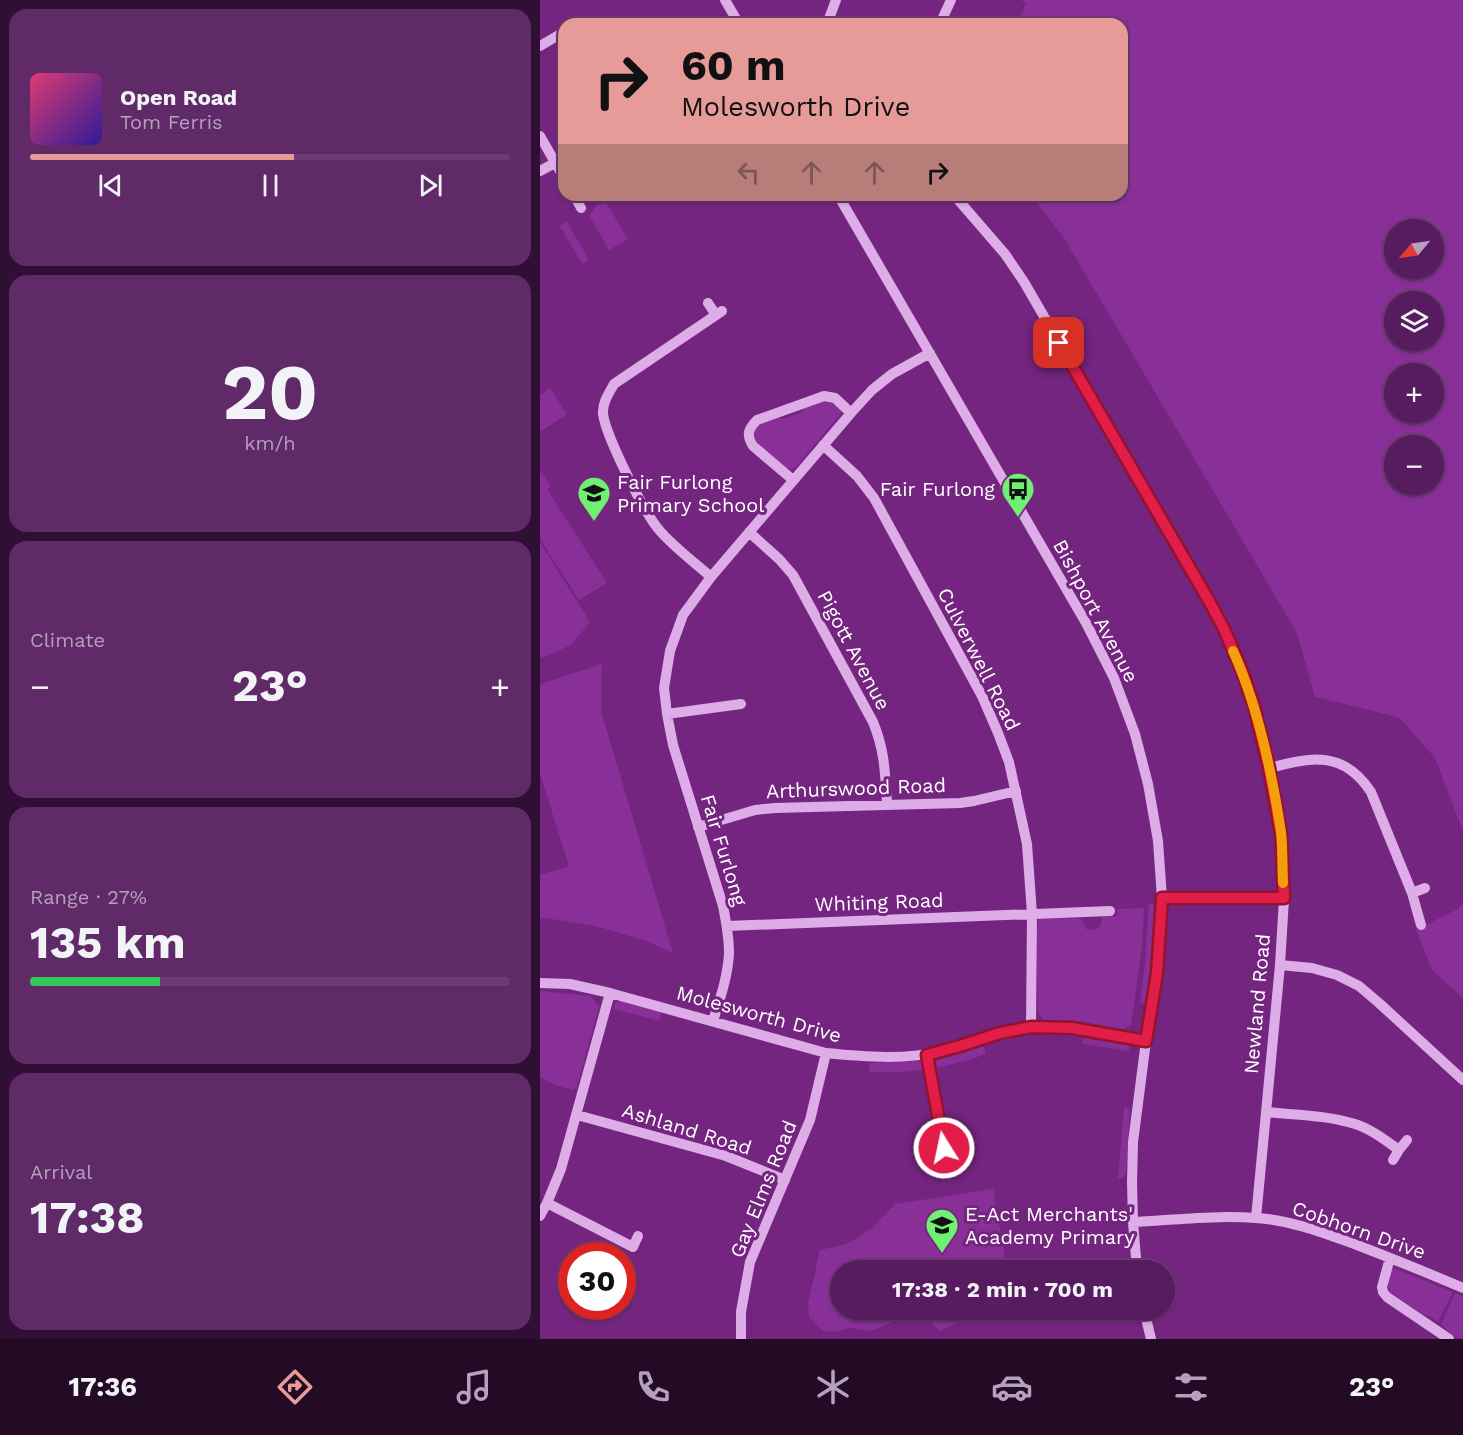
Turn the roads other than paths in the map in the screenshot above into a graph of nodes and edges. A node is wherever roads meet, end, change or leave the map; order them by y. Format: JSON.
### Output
{"nodes":[{"id":1,"x":725,"y":0,"type":"edge"},
{"id":2,"x":836,"y":0,"type":"edge"},
{"id":3,"x":951,"y":0,"type":"edge"},
{"id":4,"x":736,"y":18,"type":"edge"},
{"id":5,"x":830,"y":18,"type":"edge"},
{"id":6,"x":942,"y":18,"type":"edge"},
{"id":7,"x":558,"y":36,"type":"edge"},
{"id":8,"x":540,"y":46,"type":"edge"},
{"id":9,"x":540,"y":136,"type":"edge"},
{"id":10,"x":558,"y":158,"type":"edge"},
{"id":11,"x":558,"y":161,"type":"edge"},
{"id":12,"x":540,"y":171,"type":"edge"},
{"id":13,"x":577,"y":201,"type":"edge"},
{"id":14,"x":844,"y":201,"type":"edge"},
{"id":15,"x":959,"y":201,"type":"edge"},
{"id":16,"x":580,"y":208,"type":"dead end"},
{"id":17,"x":708,"y":303,"type":"dead end"},
{"id":18,"x":930,"y":353,"type":"junction"},
{"id":19,"x":851,"y":413,"type":"junction"},
{"id":20,"x":823,"y":445,"type":"junction"},
{"id":21,"x":793,"y":480,"type":"junction"},
{"id":22,"x":749,"y":532,"type":"junction"},
{"id":23,"x":711,"y":577,"type":"junction"},
{"id":24,"x":741,"y":704,"type":"dead end"},
{"id":25,"x":667,"y":714,"type":"junction"},
{"id":26,"x":1269,"y":768,"type":"junction"},
{"id":27,"x":1016,"y":791,"type":"junction"},
{"id":28,"x":887,"y":804,"type":"junction"},
{"id":29,"x":698,"y":827,"type":"junction"},
{"id":30,"x":1425,"y":888,"type":"dead end"},
{"id":31,"x":1412,"y":893,"type":"junction"},
{"id":32,"x":1162,"y":898,"type":"junction"},
{"id":33,"x":1284,"y":898,"type":"junction"},
{"id":34,"x":1110,"y":911,"type":"dead end"},
{"id":35,"x":1032,"y":914,"type":"junction"},
{"id":36,"x":1420,"y":925,"type":"dead end"},
{"id":37,"x":727,"y":926,"type":"junction"},
{"id":38,"x":1280,"y":965,"type":"junction"},
{"id":39,"x":540,"y":983,"type":"edge"},
{"id":40,"x":610,"y":993,"type":"junction"},
{"id":41,"x":713,"y":1021,"type":"junction"},
{"id":42,"x":1031,"y":1027,"type":"junction"},
{"id":43,"x":1146,"y":1041,"type":"junction"},
{"id":44,"x":826,"y":1053,"type":"junction"},
{"id":45,"x":927,"y":1055,"type":"junction"},
{"id":46,"x":1463,"y":1080,"type":"edge"},
{"id":47,"x":1266,"y":1112,"type":"junction"},
{"id":48,"x":576,"y":1115,"type":"junction"},
{"id":49,"x":1407,"y":1140,"type":"dead end"},
{"id":50,"x":1399,"y":1150,"type":"junction"},
{"id":51,"x":1393,"y":1160,"type":"dead end"},
{"id":52,"x":947,"y":1168,"type":"dead end"},
{"id":53,"x":785,"y":1180,"type":"junction"},
{"id":54,"x":547,"y":1203,"type":"junction"},
{"id":55,"x":540,"y":1216,"type":"edge"},
{"id":56,"x":1256,"y":1218,"type":"junction"},
{"id":57,"x":1132,"y":1222,"type":"junction"},
{"id":58,"x":638,"y":1236,"type":"dead end"},
{"id":59,"x":1390,"y":1258,"type":"junction"},
{"id":60,"x":1136,"y":1260,"type":"edge"},
{"id":61,"x":1462,"y":1283,"type":"edge"},
{"id":62,"x":1146,"y":1320,"type":"edge"},
{"id":63,"x":741,"y":1339,"type":"edge"},
{"id":64,"x":1151,"y":1339,"type":"edge"},
{"id":65,"x":1449,"y":1339,"type":"edge"}],
"edges":[{"from":1,"to":4,"type":"street"},
{"from":2,"to":5,"type":"street"},
{"from":3,"to":6,"type":"street"},
{"from":7,"to":8,"type":"street"},
{"from":9,"to":10,"type":"street"},
{"from":11,"to":12,"type":"street"},
{"from":13,"to":16,"type":"street"},
{"from":14,"to":18,"type":"street","name":"Bishport Avenue"},
{"from":15,"to":26,"type":"street","name":"Newland Road"},
{"from":17,"to":23,"type":"street"},
{"from":18,"to":19,"type":"street","name":"Fair Furlong"},
{"from":18,"to":32,"type":"street","name":"Bishport Avenue"},
{"from":19,"to":20,"type":"street","name":"Fair Furlong"},
{"from":19,"to":21,"type":"street"},
{"from":20,"to":21,"type":"street","name":"Fair Furlong"},
{"from":20,"to":27,"type":"street","name":"Culverwell Road"},
{"from":21,"to":22,"type":"street","name":"Fair Furlong"},
{"from":22,"to":23,"type":"street","name":"Fair Furlong"},
{"from":22,"to":28,"type":"street","name":"Pigott Avenue"},
{"from":23,"to":25,"type":"street","name":"Fair Furlong"},
{"from":24,"to":25,"type":"street"},
{"from":25,"to":29,"type":"street","name":"Fair Furlong"},
{"from":26,"to":31,"type":"street"},
{"from":26,"to":33,"type":"street","name":"Newland Road"},
{"from":27,"to":28,"type":"street","name":"Arthurswood Road"},
{"from":27,"to":35,"type":"street","name":"Culverwell Road"},
{"from":28,"to":29,"type":"street","name":"Arthurswood Road"},
{"from":29,"to":37,"type":"street","name":"Fair Furlong"},
{"from":30,"to":31,"type":"street"},
{"from":31,"to":36,"type":"street"},
{"from":32,"to":33,"type":"street"},
{"from":32,"to":43,"type":"street","name":"Bishport Avenue"},
{"from":33,"to":38,"type":"street","name":"Newland Road"},
{"from":34,"to":35,"type":"street","name":"Whiting Road"},
{"from":35,"to":37,"type":"street","name":"Whiting Road"},
{"from":35,"to":42,"type":"street","name":"Culverwell Road"},
{"from":37,"to":41,"type":"street","name":"Fair Furlong"},
{"from":38,"to":46,"type":"street"},
{"from":38,"to":47,"type":"street","name":"Newland Road"},
{"from":39,"to":40,"type":"street","name":"Molesworth Drive"},
{"from":40,"to":41,"type":"street","name":"Molesworth Drive"},
{"from":40,"to":48,"type":"street"},
{"from":41,"to":44,"type":"street","name":"Molesworth Drive"},
{"from":42,"to":43,"type":"street","name":"Molesworth Drive"},
{"from":42,"to":45,"type":"street","name":"Molesworth Drive"},
{"from":43,"to":57,"type":"street","name":"Bishport Avenue"},
{"from":44,"to":45,"type":"street","name":"Molesworth Drive"},
{"from":44,"to":53,"type":"street","name":"Gay Elms Road"},
{"from":45,"to":52,"type":"street"},
{"from":47,"to":50,"type":"street"},
{"from":47,"to":56,"type":"street","name":"Newland Road"},
{"from":48,"to":53,"type":"street","name":"Ashland Road"},
{"from":48,"to":54,"type":"street"},
{"from":49,"to":50,"type":"street"},
{"from":50,"to":51,"type":"street"},
{"from":53,"to":63,"type":"street","name":"Gay Elms Road"},
{"from":54,"to":55,"type":"street"},
{"from":54,"to":58,"type":"street"},
{"from":56,"to":57,"type":"street","name":"Cobhorn Drive"},
{"from":56,"to":59,"type":"street","name":"Cobhorn Drive"},
{"from":57,"to":60,"type":"street","name":"Bishport Avenue"},
{"from":59,"to":61,"type":"street","name":"Cobhorn Drive"},
{"from":59,"to":65,"type":"street"},
{"from":62,"to":64,"type":"street"}]}
